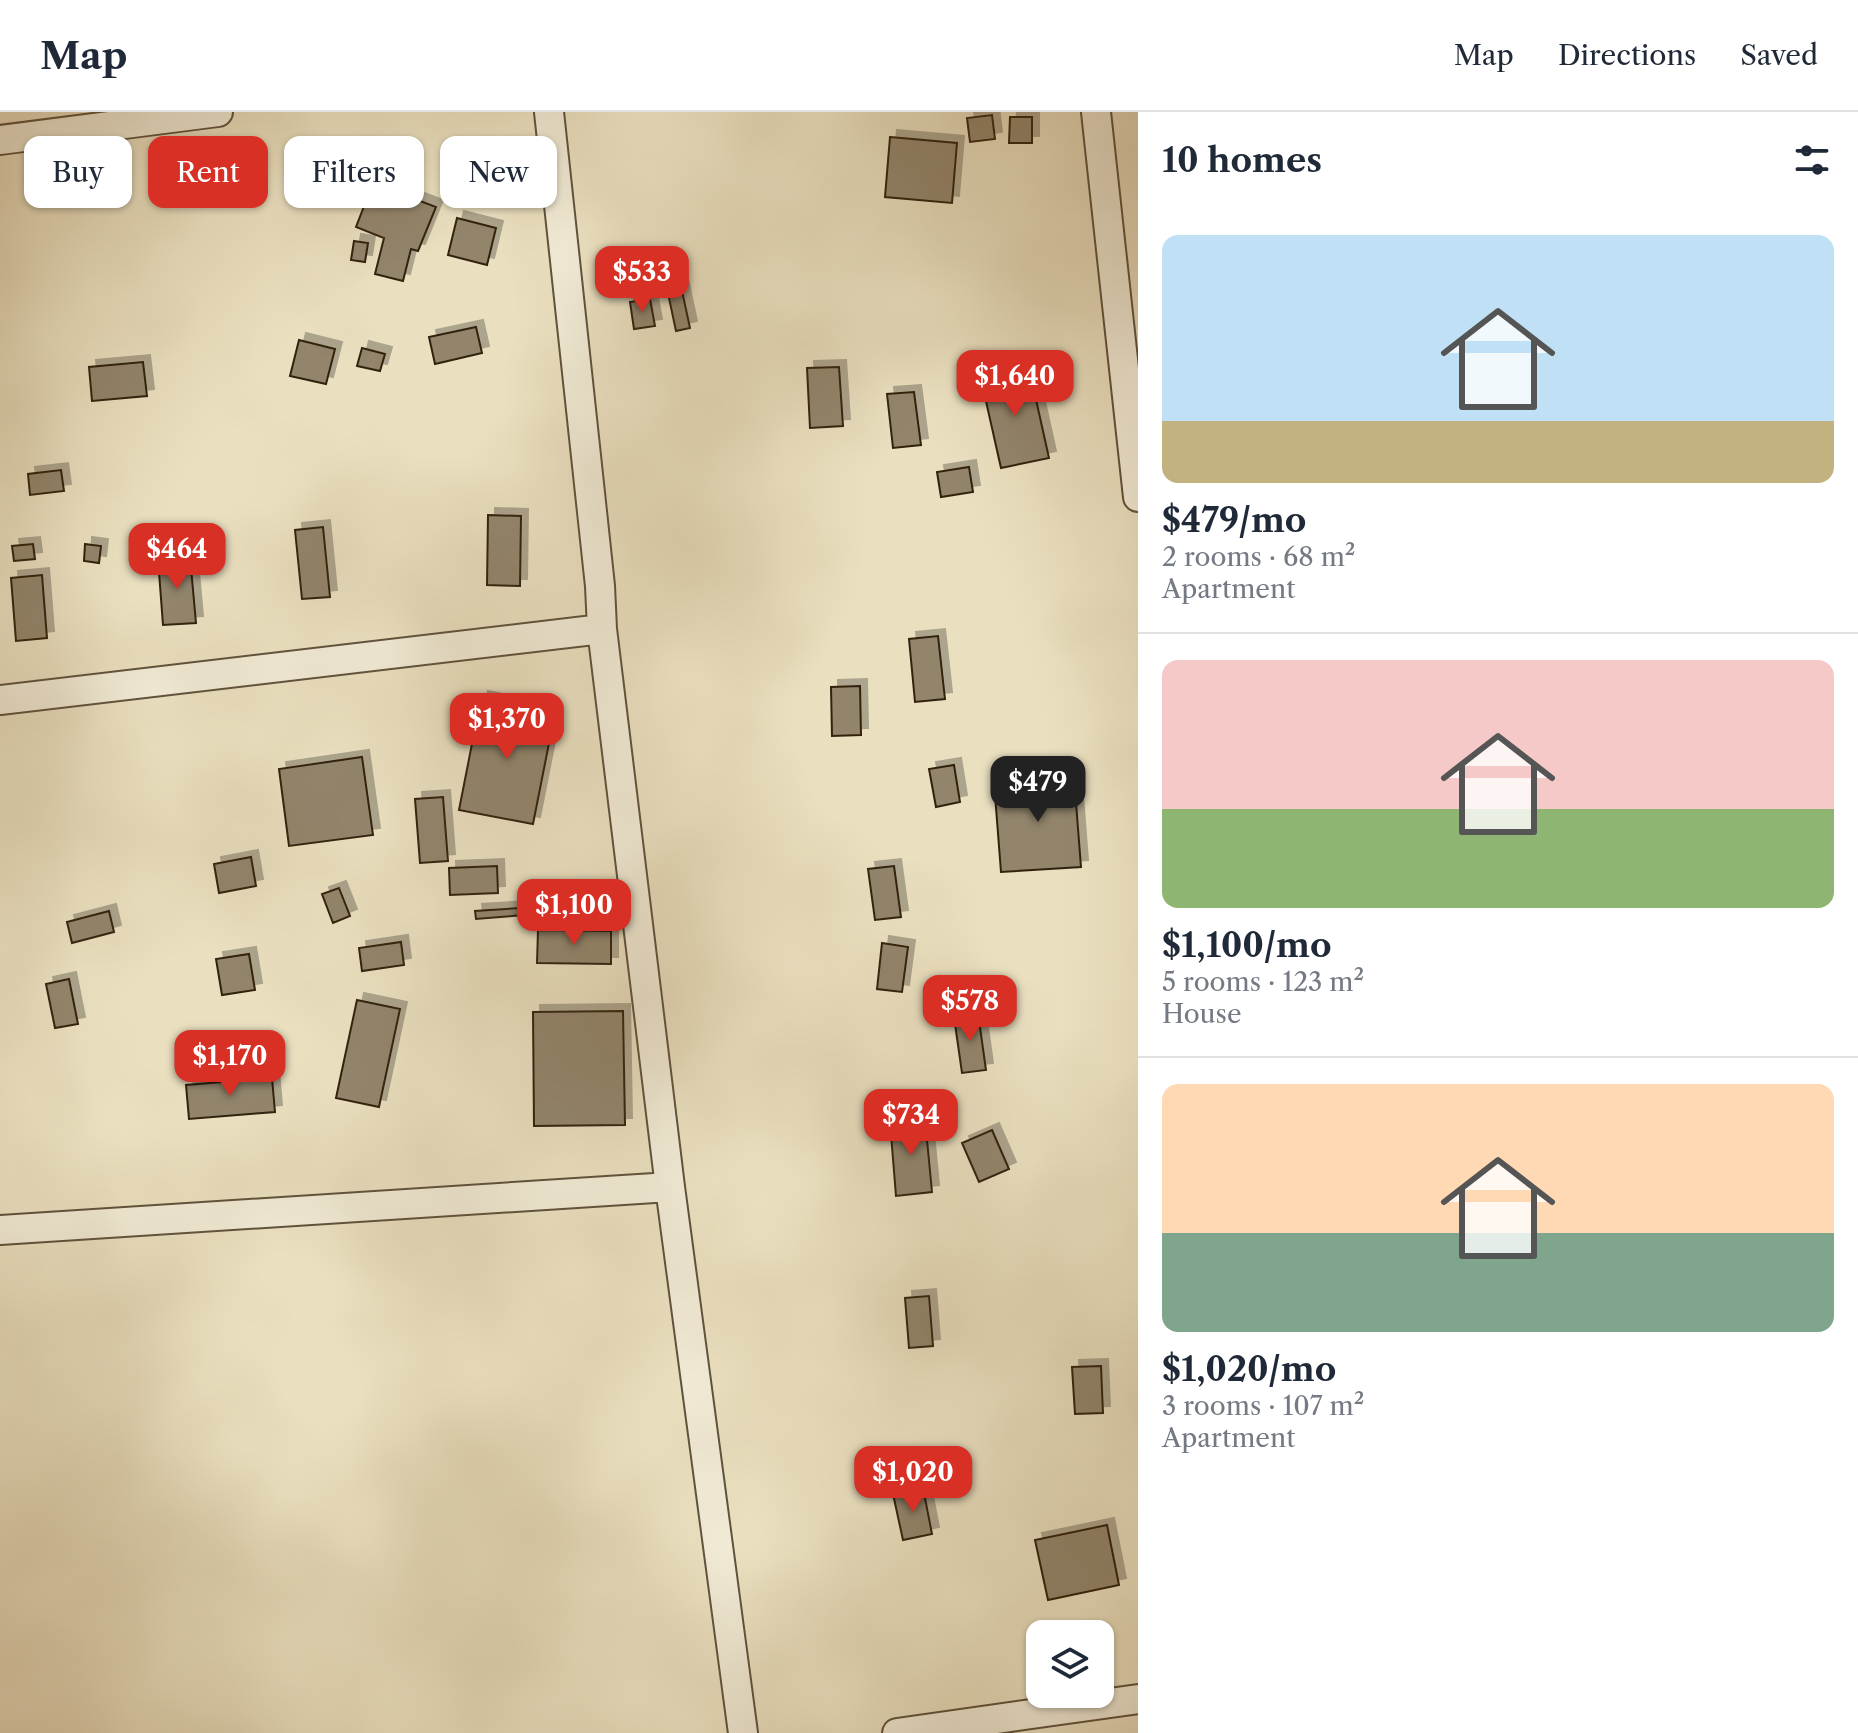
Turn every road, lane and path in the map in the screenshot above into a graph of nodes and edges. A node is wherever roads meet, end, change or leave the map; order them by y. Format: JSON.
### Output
{"nodes":[{"id":1,"x":218,"y":112,"type":"edge"},
{"id":2,"x":549,"y":112,"type":"edge"},
{"id":3,"x":1096,"y":112,"type":"edge"},
{"id":4,"x":0,"y":140,"type":"edge"},
{"id":5,"x":1138,"y":497,"type":"edge"},
{"id":6,"x":602,"y":629,"type":"junction"},
{"id":7,"x":0,"y":700,"type":"edge"},
{"id":8,"x":670,"y":1187,"type":"junction"},
{"id":9,"x":0,"y":1230,"type":"edge"},
{"id":10,"x":1138,"y":1699,"type":"edge"},
{"id":11,"x":743,"y":1733,"type":"edge"},
{"id":12,"x":897,"y":1733,"type":"edge"}],
"edges":[{"from":1,"to":4,"type":"street"},
{"from":2,"to":6,"type":"street"},
{"from":3,"to":5,"type":"street"},
{"from":6,"to":7,"type":"street"},
{"from":6,"to":8,"type":"street"},
{"from":8,"to":9,"type":"street"},
{"from":8,"to":11,"type":"street"},
{"from":10,"to":12,"type":"street"}]}
